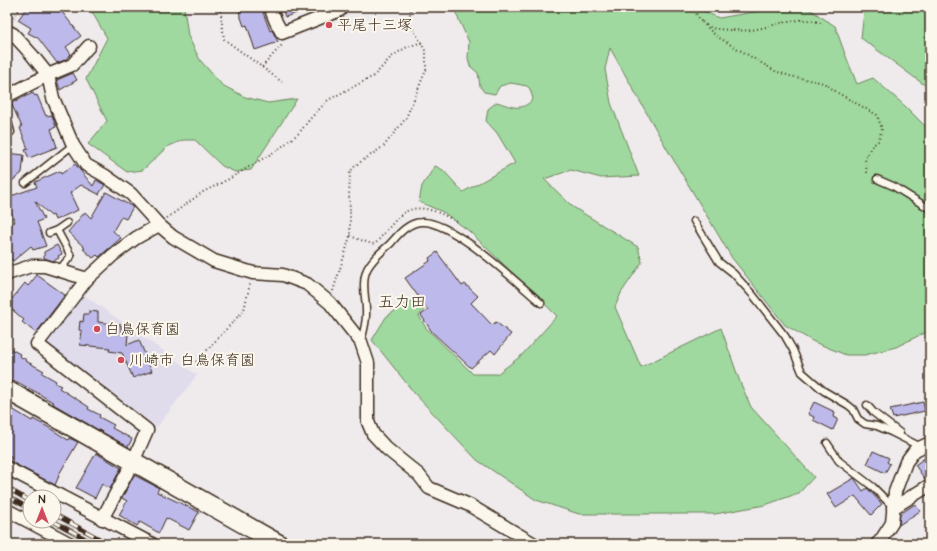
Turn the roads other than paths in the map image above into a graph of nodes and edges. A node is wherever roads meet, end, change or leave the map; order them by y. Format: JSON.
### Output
{"nodes":[{"id":1,"x":270,"y":7,"type":"edge"},
{"id":2,"x":342,"y":8,"type":"edge"},
{"id":3,"x":9,"y":26,"type":"edge"},
{"id":4,"x":89,"y":46,"type":"dead end"},
{"id":5,"x":48,"y":75,"type":"junction"},
{"id":6,"x":7,"y":96,"type":"edge"},
{"id":7,"x":7,"y":118,"type":"edge"},
{"id":8,"x":11,"y":132,"type":"dead end"},
{"id":9,"x":73,"y":145,"type":"junction"},
{"id":10,"x":877,"y":179,"type":"road end"},
{"id":11,"x":25,"y":183,"type":"dead end"},
{"id":12,"x":930,"y":208,"type":"edge"},
{"id":13,"x":694,"y":221,"type":"dead end"},
{"id":14,"x":67,"y":222,"type":"dead end"},
{"id":15,"x":159,"y":225,"type":"junction"},
{"id":16,"x":57,"y":230,"type":"junction"},
{"id":17,"x":49,"y":233,"type":"dead end"},
{"id":18,"x":10,"y":270,"type":"edge"},
{"id":19,"x":59,"y":270,"type":"junction"},
{"id":20,"x":87,"y":279,"type":"junction"},
{"id":21,"x":541,"y":303,"type":"dead end"},
{"id":22,"x":361,"y":342,"type":"junction"},
{"id":23,"x":7,"y":390,"type":"edge"},
{"id":24,"x":867,"y":405,"type":"dead end"},
{"id":25,"x":827,"y":443,"type":"dead end"},
{"id":26,"x":922,"y":444,"type":"edge"},
{"id":27,"x":133,"y":462,"type":"junction"},
{"id":28,"x":7,"y":468,"type":"edge"},
{"id":29,"x":930,"y":485,"type":"edge"},
{"id":30,"x":893,"y":508,"type":"junction"},
{"id":31,"x":7,"y":510,"type":"edge"},
{"id":32,"x":102,"y":519,"type":"junction"},
{"id":33,"x":71,"y":544,"type":"edge"},
{"id":34,"x":152,"y":544,"type":"edge"},
{"id":35,"x":279,"y":544,"type":"edge"},
{"id":36,"x":534,"y":544,"type":"edge"},
{"id":37,"x":877,"y":544,"type":"edge"}],
"edges":[{"from":1,"to":2,"type":"street"},
{"from":3,"to":5,"type":"street"},
{"from":4,"to":5,"type":"street"},
{"from":5,"to":6,"type":"street"},
{"from":5,"to":9,"type":"street"},
{"from":7,"to":8,"type":"lane"},
{"from":9,"to":11,"type":"lane"},
{"from":9,"to":15,"type":"street"},
{"from":10,"to":12,"type":"lane"},
{"from":13,"to":26,"type":"lane"},
{"from":14,"to":16,"type":"lane"},
{"from":15,"to":20,"type":"street"},
{"from":15,"to":22,"type":"street"},
{"from":16,"to":17,"type":"lane"},
{"from":16,"to":19,"type":"lane"},
{"from":18,"to":19,"type":"street"},
{"from":19,"to":20,"type":"street"},
{"from":20,"to":27,"type":"street"},
{"from":21,"to":22,"type":"lane"},
{"from":22,"to":36,"type":"street"},
{"from":23,"to":27,"type":"street"},
{"from":24,"to":26,"type":"lane"},
{"from":25,"to":30,"type":"lane"},
{"from":26,"to":30,"type":"street"},
{"from":27,"to":32,"type":"street"},
{"from":27,"to":35,"type":"street"},
{"from":28,"to":32,"type":"street"},
{"from":29,"to":30,"type":"street"},
{"from":30,"to":37,"type":"street"},
{"from":31,"to":33,"type":"street"},
{"from":32,"to":34,"type":"street"}]}
